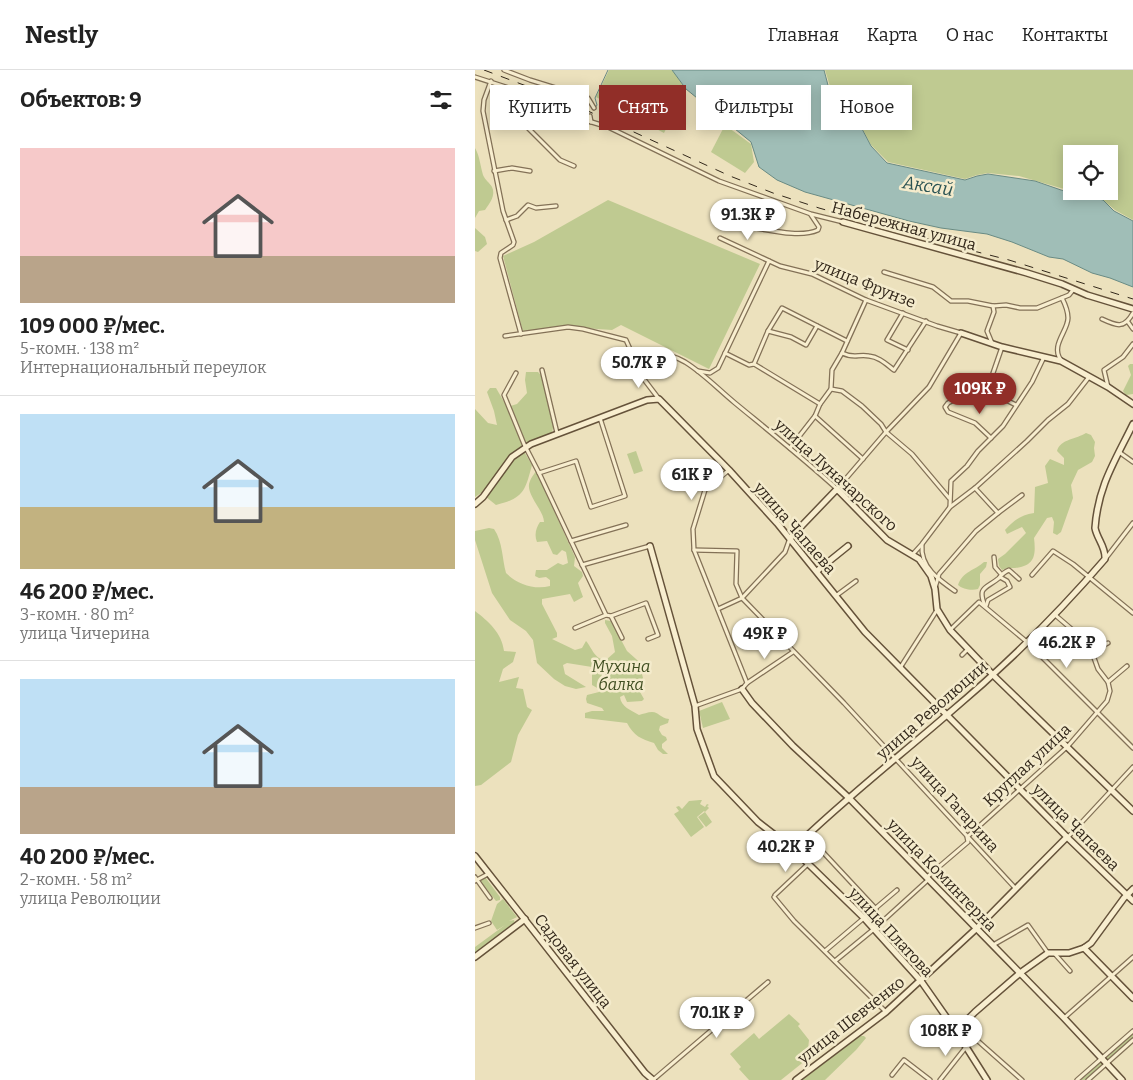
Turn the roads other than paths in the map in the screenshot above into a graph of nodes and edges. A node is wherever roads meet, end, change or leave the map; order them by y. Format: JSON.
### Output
{"nodes":[{"id":1,"x":504,"y":70,"type":"edge"},
{"id":2,"x":475,"y":77,"type":"edge"},
{"id":3,"x":491,"y":81,"type":"junction"},
{"id":4,"x":502,"y":85,"type":"edge"},
{"id":5,"x":594,"y":108,"type":"dead end"},
{"id":6,"x":591,"y":116,"type":"dead end"},
{"id":7,"x":591,"y":122,"type":"joint"},
{"id":8,"x":531,"y":130,"type":"edge"},
{"id":9,"x":574,"y":166,"type":"dead end"},
{"id":10,"x":494,"y":171,"type":"junction"},
{"id":11,"x":530,"y":171,"type":"dead end"},
{"id":12,"x":556,"y":206,"type":"dead end"},
{"id":13,"x":811,"y":214,"type":"junction"},
{"id":14,"x":506,"y":220,"type":"junction"},
{"id":15,"x":843,"y":222,"type":"joint"},
{"id":16,"x":742,"y":226,"type":"dead end"},
{"id":17,"x":720,"y":238,"type":"dead end"},
{"id":18,"x":769,"y":261,"type":"junction"},
{"id":19,"x":884,"y":272,"type":"dead end"},
{"id":20,"x":1073,"y":290,"type":"junction"},
{"id":21,"x":1062,"y":298,"type":"junction"},
{"id":22,"x":866,"y":300,"type":"junction"},
{"id":23,"x":993,"y":306,"type":"junction"},
{"id":24,"x":1133,"y":311,"type":"edge"},
{"id":25,"x":903,"y":313,"type":"junction"},
{"id":26,"x":1102,"y":319,"type":"dead end"},
{"id":27,"x":926,"y":321,"type":"junction"},
{"id":28,"x":1127,"y":322,"type":"junction"},
{"id":29,"x":817,"y":326,"type":"junction"},
{"id":30,"x":1133,"y":329,"type":"edge"},
{"id":31,"x":768,"y":331,"type":"junction"},
{"id":32,"x":961,"y":332,"type":"junction"},
{"id":33,"x":521,"y":334,"type":"junction"},
{"id":34,"x":505,"y":336,"type":"dead end"},
{"id":35,"x":847,"y":341,"type":"junction"},
{"id":36,"x":991,"y":343,"type":"junction"},
{"id":37,"x":1133,"y":344,"type":"edge"},
{"id":38,"x":1002,"y":346,"type":"junction"},
{"id":39,"x":908,"y":350,"type":"junction"},
{"id":40,"x":725,"y":353,"type":"junction"},
{"id":41,"x":842,"y":353,"type":"junction"},
{"id":42,"x":1044,"y":357,"type":"junction"},
{"id":43,"x":1061,"y":361,"type":"junction"},
{"id":44,"x":754,"y":364,"type":"junction"},
{"id":45,"x":637,"y":367,"type":"junction"},
{"id":46,"x":542,"y":370,"type":"dead end"},
{"id":47,"x":698,"y":371,"type":"junction"},
{"id":48,"x":993,"y":373,"type":"dead end"},
{"id":49,"x":516,"y":374,"type":"dead end"},
{"id":50,"x":1089,"y":377,"type":"junction"},
{"id":51,"x":1108,"y":387,"type":"junction"},
{"id":52,"x":831,"y":389,"type":"junction"},
{"id":53,"x":960,"y":397,"type":"dead end"},
{"id":54,"x":994,"y":397,"type":"dead end"},
{"id":55,"x":659,"y":399,"type":"junction"},
{"id":56,"x":820,"y":404,"type":"junction"},
{"id":57,"x":1133,"y":404,"type":"edge"},
{"id":58,"x":1017,"y":405,"type":"junction"},
{"id":59,"x":815,"y":416,"type":"junction"},
{"id":60,"x":600,"y":417,"type":"junction"},
{"id":61,"x":1133,"y":424,"type":"edge"},
{"id":62,"x":886,"y":432,"type":"junction"},
{"id":63,"x":557,"y":433,"type":"junction"},
{"id":64,"x":991,"y":438,"type":"junction"},
{"id":65,"x":526,"y":447,"type":"junction"},
{"id":66,"x":790,"y":448,"type":"junction"},
{"id":67,"x":1119,"y":452,"type":"junction"},
{"id":68,"x":863,"y":459,"type":"junction"},
{"id":69,"x":1133,"y":462,"type":"edge"},
{"id":70,"x":729,"y":470,"type":"junction"},
{"id":71,"x":539,"y":473,"type":"junction"},
{"id":72,"x":975,"y":488,"type":"junction"},
{"id":73,"x":837,"y":489,"type":"junction"},
{"id":74,"x":1022,"y":495,"type":"dead end"},
{"id":75,"x":949,"y":498,"type":"junction"},
{"id":76,"x":475,"y":504,"type":"edge"},
{"id":77,"x":950,"y":507,"type":"junction"},
{"id":78,"x":998,"y":513,"type":"junction"},
{"id":79,"x":1133,"y":523,"type":"edge"},
{"id":80,"x":626,"y":525,"type":"dead end"},
{"id":81,"x":790,"y":538,"type":"junction"},
{"id":82,"x":571,"y":541,"type":"junction"},
{"id":83,"x":922,"y":544,"type":"junction"},
{"id":84,"x":650,"y":546,"type":"joint"},
{"id":85,"x":847,"y":546,"type":"dead end"},
{"id":86,"x":694,"y":550,"type":"junction"},
{"id":87,"x":913,"y":554,"type":"junction"},
{"id":88,"x":994,"y":557,"type":"dead end"},
{"id":89,"x":1105,"y":559,"type":"junction"},
{"id":90,"x":582,"y":565,"type":"junction"},
{"id":91,"x":817,"y":571,"type":"junction"},
{"id":92,"x":1032,"y":574,"type":"dead end"},
{"id":93,"x":1001,"y":576,"type":"junction"},
{"id":94,"x":1089,"y":577,"type":"junction"},
{"id":95,"x":938,"y":579,"type":"junction"},
{"id":96,"x":1019,"y":579,"type":"dead end"},
{"id":97,"x":856,"y":581,"type":"dead end"},
{"id":98,"x":935,"y":589,"type":"junction"},
{"id":99,"x":955,"y":591,"type":"dead end"},
{"id":100,"x":837,"y":595,"type":"junction"},
{"id":101,"x":742,"y":598,"type":"junction"},
{"id":102,"x":986,"y":607,"type":"junction"},
{"id":103,"x":717,"y":609,"type":"junction"},
{"id":104,"x":937,"y":609,"type":"junction"},
{"id":105,"x":1133,"y":612,"type":"edge"},
{"id":106,"x":606,"y":614,"type":"junction"},
{"id":107,"x":1053,"y":614,"type":"junction"},
{"id":108,"x":611,"y":616,"type":"junction"},
{"id":109,"x":575,"y":628,"type":"dead end"},
{"id":110,"x":950,"y":630,"type":"junction"},
{"id":111,"x":622,"y":638,"type":"dead end"},
{"id":112,"x":648,"y":639,"type":"dead end"},
{"id":113,"x":1027,"y":642,"type":"junction"},
{"id":114,"x":1108,"y":643,"type":"dead end"},
{"id":115,"x":968,"y":649,"type":"junction"},
{"id":116,"x":1092,"y":651,"type":"junction"},
{"id":117,"x":793,"y":652,"type":"junction"},
{"id":118,"x":962,"y":655,"type":"dead end"},
{"id":119,"x":1127,"y":666,"type":"dead end"},
{"id":120,"x":900,"y":668,"type":"junction"},
{"id":121,"x":993,"y":675,"type":"junction"},
{"id":122,"x":1108,"y":682,"type":"junction"},
{"id":123,"x":747,"y":683,"type":"junction"},
{"id":124,"x":742,"y":689,"type":"junction"},
{"id":125,"x":695,"y":706,"type":"junction"},
{"id":126,"x":1098,"y":713,"type":"junction"},
{"id":127,"x":947,"y":716,"type":"junction"},
{"id":128,"x":1068,"y":746,"type":"junction"},
{"id":129,"x":1133,"y":748,"type":"edge"},
{"id":130,"x":895,"y":758,"type":"junction"},
{"id":131,"x":1133,"y":767,"type":"edge"},
{"id":132,"x":1021,"y":790,"type":"junction"},
{"id":133,"x":1112,"y":790,"type":"junction"},
{"id":134,"x":849,"y":798,"type":"junction"},
{"id":135,"x":1133,"y":811,"type":"edge"},
{"id":136,"x":807,"y":835,"type":"junction"},
{"id":137,"x":967,"y":837,"type":"junction"},
{"id":138,"x":1067,"y":837,"type":"junction"},
{"id":139,"x":793,"y":849,"type":"junction"},
{"id":140,"x":475,"y":856,"type":"edge"},
{"id":141,"x":808,"y":864,"type":"junction"},
{"id":142,"x":489,"y":873,"type":"junction"},
{"id":143,"x":928,"y":878,"type":"junction"},
{"id":144,"x":476,"y":879,"type":"edge"},
{"id":145,"x":1016,"y":889,"type":"junction"},
{"id":146,"x":1133,"y":889,"type":"edge"},
{"id":147,"x":897,"y":890,"type":"dead end"},
{"id":148,"x":1127,"y":895,"type":"junction"},
{"id":149,"x":490,"y":898,"type":"dead end"},
{"id":150,"x":1133,"y":901,"type":"edge"},
{"id":151,"x":875,"y":909,"type":"junction"},
{"id":152,"x":525,"y":919,"type":"junction"},
{"id":153,"x":865,"y":919,"type":"junction"},
{"id":154,"x":489,"y":923,"type":"dead end"},
{"id":155,"x":475,"y":928,"type":"edge"},
{"id":156,"x":977,"y":928,"type":"junction"},
{"id":157,"x":874,"y":929,"type":"junction"},
{"id":158,"x":993,"y":946,"type":"junction"},
{"id":159,"x":1084,"y":948,"type":"junction"},
{"id":160,"x":825,"y":951,"type":"junction"},
{"id":161,"x":1051,"y":953,"type":"junction"},
{"id":162,"x":475,"y":956,"type":"edge"},
{"id":163,"x":1133,"y":957,"type":"edge"},
{"id":164,"x":835,"y":961,"type":"junction"},
{"id":165,"x":1070,"y":971,"type":"dead end"},
{"id":166,"x":1020,"y":973,"type":"junction"},
{"id":167,"x":1112,"y":977,"type":"junction"},
{"id":168,"x":921,"y":981,"type":"junction"},
{"id":169,"x":768,"y":982,"type":"dead end"},
{"id":170,"x":1133,"y":998,"type":"edge"},
{"id":171,"x":886,"y":1012,"type":"junction"},
{"id":172,"x":1064,"y":1018,"type":"junction"},
{"id":173,"x":961,"y":1026,"type":"junction"},
{"id":174,"x":956,"y":1031,"type":"junction"},
{"id":175,"x":1133,"y":1031,"type":"edge"},
{"id":176,"x":1133,"y":1040,"type":"edge"},
{"id":177,"x":966,"y":1046,"type":"junction"},
{"id":178,"x":1103,"y":1058,"type":"junction"},
{"id":179,"x":1107,"y":1063,"type":"junction"},
{"id":180,"x":892,"y":1075,"type":"dead end"},
{"id":181,"x":653,"y":1080,"type":"edge"},
{"id":182,"x":796,"y":1080,"type":"edge"},
{"id":183,"x":930,"y":1080,"type":"edge"},
{"id":184,"x":940,"y":1080,"type":"edge"},
{"id":185,"x":987,"y":1080,"type":"edge"},
{"id":186,"x":1022,"y":1080,"type":"edge"},
{"id":187,"x":1077,"y":1080,"type":"edge"},
{"id":188,"x":1088,"y":1080,"type":"edge"},
{"id":189,"x":1122,"y":1080,"type":"edge"}],
"edges":[{"from":1,"to":5,"type":"street"},
{"from":2,"to":3,"type":"street","name":"Набережная улица"},
{"from":3,"to":4,"type":"street","name":"Набережная улица"},
{"from":3,"to":10,"type":"street"},
{"from":6,"to":7,"type":"street"},
{"from":7,"to":13,"type":"street","name":"Набережная улица"},
{"from":8,"to":9,"type":"street"},
{"from":10,"to":11,"type":"street"},
{"from":10,"to":14,"type":"street"},
{"from":12,"to":14,"type":"street"},
{"from":13,"to":15,"type":"street","name":"Набережная улица"},
{"from":13,"to":16,"type":"street"},
{"from":14,"to":33,"type":"street"},
{"from":15,"to":20,"type":"street","name":"Набережная улица"},
{"from":17,"to":18,"type":"street","name":"улица Фрунзе"},
{"from":18,"to":22,"type":"street","name":"улица Фрунзе"},
{"from":18,"to":40,"type":"street"},
{"from":19,"to":23,"type":"street"},
{"from":20,"to":21,"type":"street"},
{"from":20,"to":24,"type":"street","name":"Набережная улица"},
{"from":21,"to":23,"type":"street"},
{"from":21,"to":43,"type":"street"},
{"from":22,"to":25,"type":"street","name":"улица Фрунзе"},
{"from":22,"to":35,"type":"street"},
{"from":23,"to":36,"type":"street"},
{"from":24,"to":28,"type":"street"},
{"from":25,"to":27,"type":"street","name":"улица Фрунзе"},
{"from":25,"to":39,"type":"street"},
{"from":26,"to":28,"type":"street"},
{"from":27,"to":32,"type":"street","name":"улица Фрунзе"},
{"from":27,"to":39,"type":"street"},
{"from":28,"to":30,"type":"street"},
{"from":29,"to":31,"type":"street"},
{"from":29,"to":31,"type":"street"},
{"from":29,"to":35,"type":"street"},
{"from":31,"to":44,"type":"street"},
{"from":32,"to":36,"type":"street","name":"улица Фрунзе"},
{"from":32,"to":62,"type":"street"},
{"from":33,"to":34,"type":"street","name":"улица Чапаева"},
{"from":33,"to":45,"type":"street","name":"улица Чапаева"},
{"from":35,"to":41,"type":"street"},
{"from":36,"to":38,"type":"street","name":"улица Фрунзе"},
{"from":37,"to":51,"type":"street"},
{"from":38,"to":42,"type":"street","name":"улица Фрунзе"},
{"from":38,"to":48,"type":"street"},
{"from":39,"to":41,"type":"street"},
{"from":40,"to":44,"type":"street"},
{"from":40,"to":47,"type":"street"},
{"from":41,"to":52,"type":"street"},
{"from":42,"to":43,"type":"street","name":"улица Фрунзе"},
{"from":42,"to":58,"type":"street"},
{"from":43,"to":50,"type":"street","name":"улица Фрунзе"},
{"from":44,"to":56,"type":"street"},
{"from":45,"to":47,"type":"street","name":"улица Луначарского"},
{"from":45,"to":55,"type":"street","name":"улица Чапаева"},
{"from":46,"to":63,"type":"street"},
{"from":47,"to":66,"type":"street","name":"улица Луначарского"},
{"from":49,"to":65,"type":"street"},
{"from":50,"to":51,"type":"street","name":"улица Фрунзе"},
{"from":50,"to":72,"type":"street"},
{"from":51,"to":57,"type":"street","name":"улица Фрунзе"},
{"from":52,"to":56,"type":"street"},
{"from":52,"to":62,"type":"street"},
{"from":53,"to":64,"type":"street"},
{"from":54,"to":58,"type":"street"},
{"from":55,"to":60,"type":"street"},
{"from":55,"to":70,"type":"street","name":"улица Чапаева"},
{"from":56,"to":59,"type":"street"},
{"from":58,"to":64,"type":"street"},
{"from":59,"to":66,"type":"street"},
{"from":59,"to":68,"type":"street"},
{"from":60,"to":63,"type":"street"},
{"from":60,"to":71,"type":"street"},
{"from":61,"to":67,"type":"street"},
{"from":62,"to":68,"type":"street"},
{"from":62,"to":75,"type":"street"},
{"from":63,"to":65,"type":"street"},
{"from":64,"to":75,"type":"street"},
{"from":65,"to":71,"type":"street"},
{"from":65,"to":76,"type":"street"},
{"from":66,"to":73,"type":"street","name":"улица Луначарского"},
{"from":67,"to":69,"type":"street"},
{"from":67,"to":89,"type":"street"},
{"from":68,"to":73,"type":"street"},
{"from":70,"to":81,"type":"street","name":"улица Чапаева"},
{"from":70,"to":86,"type":"street"},
{"from":71,"to":82,"type":"street"},
{"from":72,"to":77,"type":"street"},
{"from":72,"to":78,"type":"street"},
{"from":73,"to":81,"type":"street"},
{"from":73,"to":87,"type":"street","name":"улица Луначарского"},
{"from":74,"to":78,"type":"street"},
{"from":75,"to":77,"type":"street"},
{"from":77,"to":83,"type":"street"},
{"from":78,"to":95,"type":"street"},
{"from":79,"to":89,"type":"street"},
{"from":80,"to":82,"type":"street"},
{"from":81,"to":91,"type":"street","name":"улица Чапаева"},
{"from":81,"to":101,"type":"street"},
{"from":82,"to":90,"type":"street"},
{"from":83,"to":87,"type":"street"},
{"from":83,"to":95,"type":"street"},
{"from":84,"to":90,"type":"street"},
{"from":84,"to":125,"type":"street","name":"улица Платова"},
{"from":85,"to":91,"type":"street"},
{"from":86,"to":101,"type":"street"},
{"from":86,"to":103,"type":"street"},
{"from":87,"to":98,"type":"street","name":"улица Луначарского"},
{"from":88,"to":93,"type":"street"},
{"from":89,"to":94,"type":"street","name":"улица Революции"},
{"from":90,"to":106,"type":"street"},
{"from":91,"to":100,"type":"street","name":"улица Чапаева"},
{"from":92,"to":94,"type":"street"},
{"from":93,"to":96,"type":"street"},
{"from":93,"to":102,"type":"street"},
{"from":93,"to":102,"type":"street"},
{"from":94,"to":105,"type":"street"},
{"from":94,"to":107,"type":"street","name":"улица Революции"},
{"from":95,"to":98,"type":"street"},
{"from":95,"to":99,"type":"street"},
{"from":97,"to":100,"type":"street","name":"улица Чапаева"},
{"from":98,"to":104,"type":"street","name":"улица Луначарского"},
{"from":100,"to":120,"type":"street","name":"улица Чапаева"},
{"from":101,"to":103,"type":"street"},
{"from":101,"to":117,"type":"street","name":"улица Гагарина"},
{"from":102,"to":110,"type":"street"},
{"from":102,"to":113,"type":"street"},
{"from":103,"to":123,"type":"street"},
{"from":104,"to":110,"type":"street","name":"улица Луначарского"},
{"from":104,"to":120,"type":"street"},
{"from":106,"to":108,"type":"street"},
{"from":106,"to":109,"type":"street"},
{"from":107,"to":113,"type":"street","name":"улица Революции"},
{"from":107,"to":116,"type":"street"},
{"from":108,"to":111,"type":"street"},
{"from":108,"to":112,"type":"street"},
{"from":110,"to":115,"type":"street","name":"улица Луначарского"},
{"from":113,"to":121,"type":"street","name":"улица Революции"},
{"from":113,"to":126,"type":"street"},
{"from":114,"to":116,"type":"street"},
{"from":115,"to":118,"type":"street"},
{"from":115,"to":121,"type":"street","name":"улица Луначарского"},
{"from":116,"to":122,"type":"street"},
{"from":117,"to":123,"type":"street"},
{"from":117,"to":130,"type":"street","name":"улица Гагарина"},
{"from":119,"to":122,"type":"street"},
{"from":120,"to":127,"type":"street","name":"улица Чапаева"},
{"from":121,"to":127,"type":"street","name":"улица Революции"},
{"from":121,"to":128,"type":"street","name":"улица Луначарского"},
{"from":122,"to":126,"type":"street","name":"Круглая улица"},
{"from":123,"to":124,"type":"street"},
{"from":124,"to":125,"type":"street"},
{"from":124,"to":134,"type":"street","name":"улица Коминтерна"},
{"from":125,"to":139,"type":"street","name":"улица Платова"},
{"from":126,"to":128,"type":"street","name":"Круглая улица"},
{"from":126,"to":129,"type":"street"},
{"from":127,"to":130,"type":"street","name":"улица Революции"},
{"from":127,"to":132,"type":"street","name":"улица Чапаева"},
{"from":128,"to":132,"type":"street","name":"Круглая улица"},
{"from":128,"to":133,"type":"street","name":"улица Луначарского"},
{"from":130,"to":134,"type":"street","name":"улица Революции"},
{"from":130,"to":137,"type":"street","name":"улица Гагарина"},
{"from":131,"to":133,"type":"street","name":"улица Шевченко"},
{"from":132,"to":137,"type":"street","name":"Круглая улица"},
{"from":132,"to":138,"type":"street","name":"улица Чапаева"},
{"from":133,"to":135,"type":"street","name":"улица Луначарского"},
{"from":133,"to":138,"type":"street","name":"улица Шевченко"},
{"from":134,"to":136,"type":"street","name":"улица Революции"},
{"from":134,"to":143,"type":"street","name":"улица Коминтерна"},
{"from":136,"to":139,"type":"street","name":"улица Революции"},
{"from":136,"to":151,"type":"street","name":"улица Платова"},
{"from":137,"to":143,"type":"street","name":"Круглая улица"},
{"from":137,"to":145,"type":"street","name":"улица Гагарина"},
{"from":138,"to":145,"type":"street","name":"улица Шевченко"},
{"from":138,"to":148,"type":"street","name":"улица Чапаева"},
{"from":139,"to":141,"type":"street","name":"улица Платова"},
{"from":140,"to":142,"type":"street","name":"Садовая улица"},
{"from":141,"to":153,"type":"street","name":"улица Платова"},
{"from":141,"to":160,"type":"street"},
{"from":142,"to":144,"type":"street"},
{"from":142,"to":152,"type":"street","name":"Садовая улица"},
{"from":143,"to":156,"type":"street","name":"улица Коминтерна"},
{"from":143,"to":157,"type":"street","name":"Круглая улица"},
{"from":144,"to":149,"type":"street"},
{"from":145,"to":156,"type":"street","name":"улица Шевченко"},
{"from":146,"to":148,"type":"street"},
{"from":147,"to":151,"type":"street"},
{"from":148,"to":150,"type":"street","name":"улица Чапаева"},
{"from":148,"to":159,"type":"street"},
{"from":151,"to":153,"type":"street"},
{"from":152,"to":162,"type":"street"},
{"from":152,"to":181,"type":"street","name":"Садовая улица"},
{"from":153,"to":157,"type":"street","name":"улица Платова"},
{"from":153,"to":160,"type":"street"},
{"from":154,"to":155,"type":"street"},
{"from":156,"to":158,"type":"street","name":"улица Коминтерна"},
{"from":156,"to":168,"type":"street","name":"улица Шевченко"},
{"from":157,"to":164,"type":"street","name":"Круглая улица"},
{"from":157,"to":168,"type":"street","name":"улица Платова"},
{"from":158,"to":161,"type":"street"},
{"from":158,"to":166,"type":"street","name":"улица Коминтерна"},
{"from":159,"to":161,"type":"street"},
{"from":159,"to":167,"type":"street"},
{"from":160,"to":164,"type":"street"},
{"from":161,"to":165,"type":"street"},
{"from":161,"to":166,"type":"street"},
{"from":163,"to":167,"type":"street"},
{"from":164,"to":171,"type":"street"},
{"from":166,"to":172,"type":"street","name":"улица Коминтерна"},
{"from":166,"to":173,"type":"street"},
{"from":167,"to":170,"type":"street"},
{"from":167,"to":172,"type":"street"},
{"from":168,"to":171,"type":"street","name":"улица Шевченко"},
{"from":168,"to":174,"type":"street","name":"улица Платова"},
{"from":169,"to":181,"type":"street"},
{"from":171,"to":182,"type":"street","name":"улица Шевченко"},
{"from":172,"to":178,"type":"street","name":"улица Коминтерна"},
{"from":173,"to":174,"type":"street"},
{"from":173,"to":186,"type":"street"},
{"from":174,"to":177,"type":"street","name":"улица Платова"},
{"from":175,"to":178,"type":"street"},
{"from":176,"to":179,"type":"street"},
{"from":177,"to":184,"type":"street"},
{"from":177,"to":185,"type":"street","name":"улица Платова"},
{"from":178,"to":179,"type":"street","name":"улица Коминтерна"},
{"from":178,"to":187,"type":"street"},
{"from":179,"to":188,"type":"street"},
{"from":179,"to":189,"type":"street","name":"улица Коминтерна"},
{"from":180,"to":183,"type":"street"}]}
